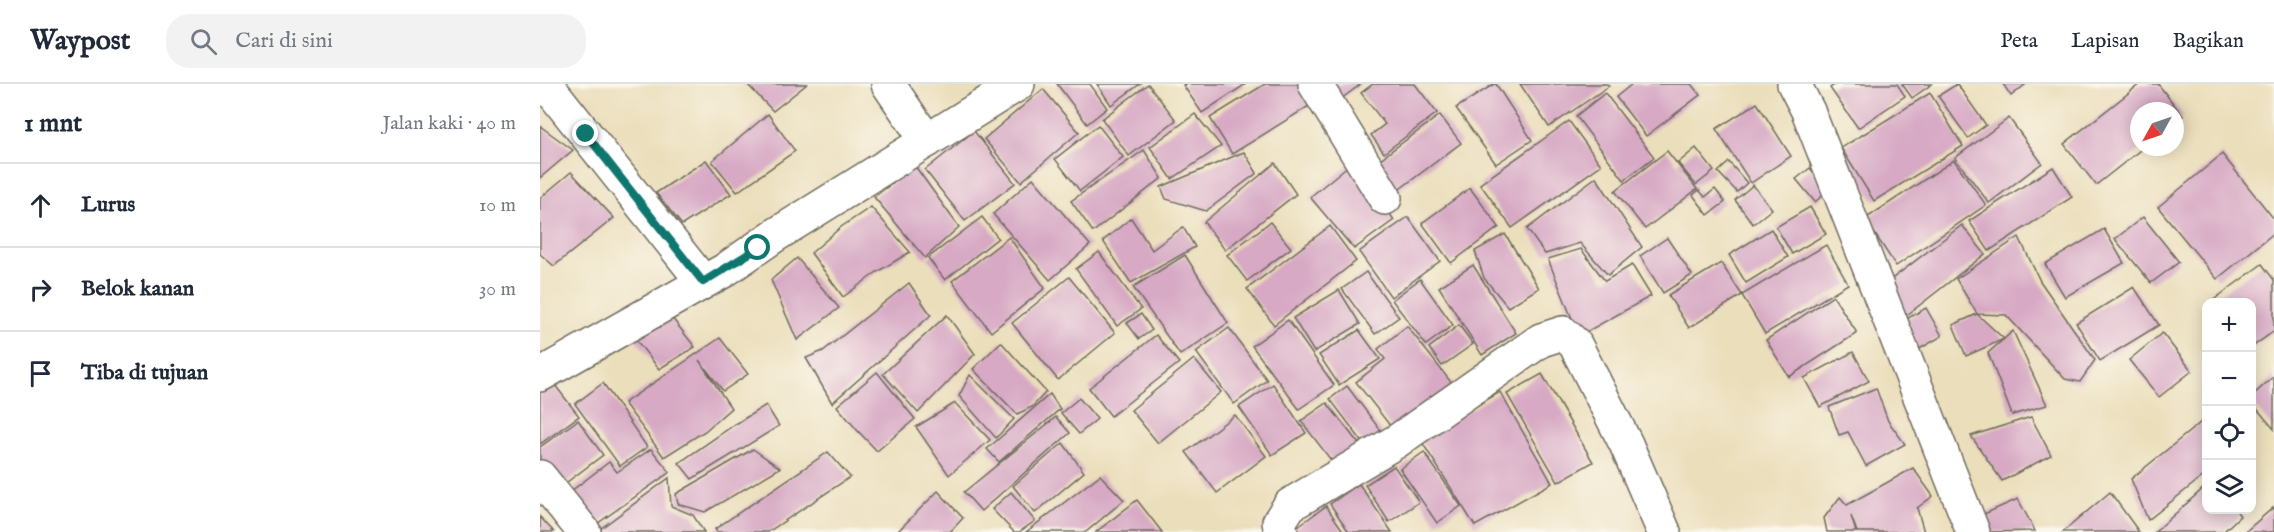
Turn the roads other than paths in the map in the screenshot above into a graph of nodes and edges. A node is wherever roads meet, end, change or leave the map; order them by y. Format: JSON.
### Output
{"nodes":[{"id":1,"x":546,"y":84,"type":"edge"},
{"id":2,"x":1018,"y":84,"type":"edge"},
{"id":3,"x":1315,"y":84,"type":"edge"},
{"id":4,"x":1794,"y":84,"type":"edge"},
{"id":5,"x":891,"y":88,"type":"edge"},
{"id":6,"x":922,"y":133,"type":"junction"},
{"id":7,"x":1385,"y":198,"type":"dead end"},
{"id":8,"x":701,"y":279,"type":"junction"},
{"id":9,"x":540,"y":375,"type":"edge"},
{"id":10,"x":540,"y":477,"type":"edge"},
{"id":11,"x":584,"y":532,"type":"edge"},
{"id":12,"x":1281,"y":532,"type":"edge"},
{"id":13,"x":1664,"y":532,"type":"edge"},
{"id":14,"x":1973,"y":532,"type":"edge"}],
"edges":[{"from":1,"to":8,"type":"street"},
{"from":2,"to":6,"type":"street"},
{"from":3,"to":7,"type":"street"},
{"from":4,"to":14,"type":"street"},
{"from":5,"to":6,"type":"street"},
{"from":6,"to":8,"type":"street"},
{"from":8,"to":9,"type":"street"},
{"from":10,"to":11,"type":"street"},
{"from":12,"to":13,"type":"street"}]}
